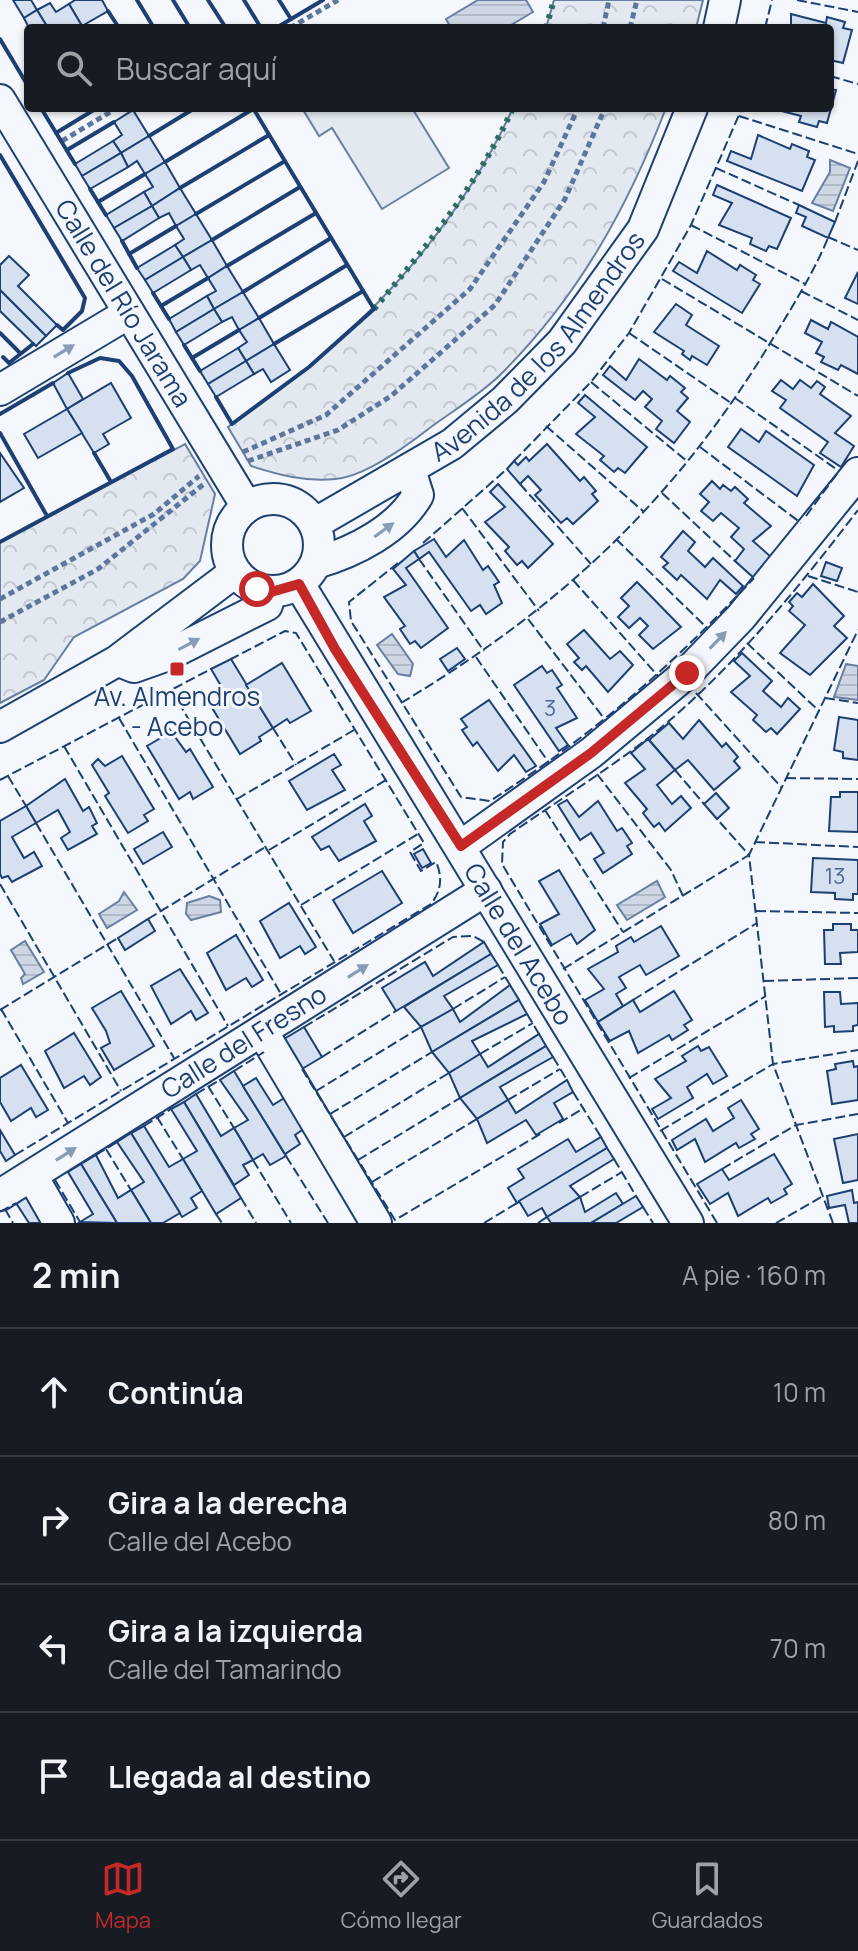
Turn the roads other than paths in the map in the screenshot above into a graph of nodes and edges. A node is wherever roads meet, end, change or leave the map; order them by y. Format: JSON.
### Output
{"nodes":[{"id":1,"x":725,"y":0,"type":"edge"},
{"id":2,"x":720,"y":24,"type":"edge"},
{"id":3,"x":0,"y":100,"type":"edge"},
{"id":4,"x":690,"y":112,"type":"edge"},
{"id":5,"x":129,"y":313,"type":"junction"},
{"id":6,"x":0,"y":390,"type":"edge"},
{"id":7,"x":410,"y":470,"type":"junction"},
{"id":8,"x":858,"y":473,"type":"edge"},
{"id":9,"x":247,"y":507,"type":"junction"},
{"id":10,"x":314,"y":524,"type":"junction"},
{"id":11,"x":235,"y":572,"type":"junction"},
{"id":12,"x":295,"y":580,"type":"junction"},
{"id":13,"x":117,"y":661,"type":"junction"},
{"id":14,"x":0,"y":727,"type":"edge"},
{"id":15,"x":461,"y":846,"type":"junction"},
{"id":16,"x":486,"y":890,"type":"junction"},
{"id":17,"x":262,"y":1031,"type":"junction"},
{"id":18,"x":32,"y":1176,"type":"junction"},
{"id":19,"x":0,"y":1195,"type":"edge"},
{"id":20,"x":59,"y":1223,"type":"edge"},
{"id":21,"x":376,"y":1223,"type":"edge"},
{"id":22,"x":688,"y":1223,"type":"edge"}],
"edges":[{"from":1,"to":2,"type":"street"},
{"from":3,"to":5,"type":"street","name":"Calle del Río Jarama"},
{"from":4,"to":7,"type":"street","name":"Avenida de los Almendros"},
{"from":6,"to":5,"type":"street","one_way":true},
{"from":5,"to":9,"type":"street","name":"Calle del Río Jarama"},
{"from":7,"to":10,"type":"street","name":"Avenida de los Almendros"},
{"from":12,"to":7,"type":"street","one_way":true},
{"from":15,"to":8,"type":"street","one_way":true},
{"from":9,"to":10,"type":"street"},
{"from":9,"to":11,"type":"street"},
{"from":10,"to":12,"type":"street"},
{"from":11,"to":12,"type":"street"},
{"from":11,"to":13,"type":"street"},
{"from":13,"to":12,"type":"street","one_way":true},
{"from":12,"to":15,"type":"street","name":"Calle del Acebo"},
{"from":13,"to":14,"type":"street"},
{"from":15,"to":16,"type":"street","name":"Calle del Acebo"},
{"from":17,"to":16,"type":"street","name":"Calle del Fresno","one_way":true},
{"from":16,"to":22,"type":"street","name":"Calle del Acebo"},
{"from":18,"to":17,"type":"street","name":"Calle del Fresno","one_way":true},
{"from":17,"to":21,"type":"street"},
{"from":18,"to":19,"type":"street","name":"Calle del Fresno"},
{"from":18,"to":20,"type":"street"}]}
